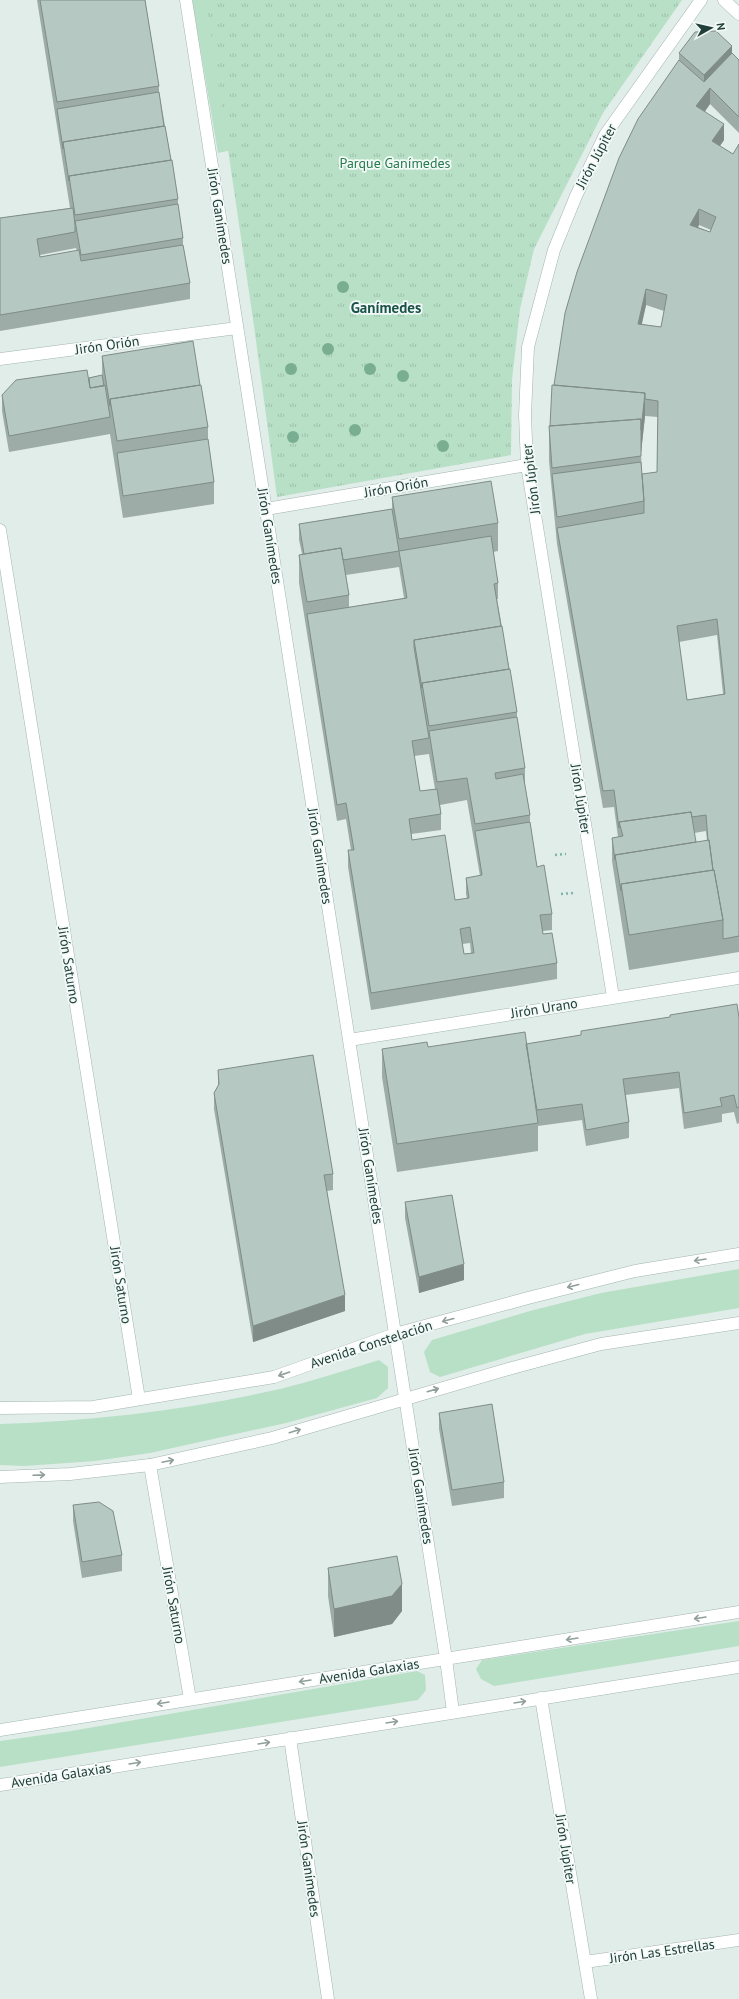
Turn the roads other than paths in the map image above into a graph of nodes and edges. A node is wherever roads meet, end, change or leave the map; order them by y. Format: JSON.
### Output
{"nodes":[{"id":1,"x":186,"y":0,"type":"edge"},
{"id":2,"x":702,"y":0,"type":"edge"},
{"id":3,"x":724,"y":0,"type":"edge"},
{"id":4,"x":739,"y":14,"type":"edge"},
{"id":5,"x":237,"y":328,"type":"junction"},
{"id":6,"x":0,"y":359,"type":"edge"},
{"id":7,"x":527,"y":465,"type":"junction"},
{"id":8,"x":266,"y":509,"type":"junction"},
{"id":9,"x":0,"y":530,"type":"edge"},
{"id":10,"x":739,"y":978,"type":"edge"},
{"id":11,"x":613,"y":997,"type":"junction"},
{"id":12,"x":349,"y":1040,"type":"junction"},
{"id":13,"x":739,"y":1254,"type":"edge"},
{"id":14,"x":739,"y":1322,"type":"edge"},
{"id":15,"x":395,"y":1334,"type":"junction"},
{"id":16,"x":406,"y":1398,"type":"junction"},
{"id":17,"x":139,"y":1399,"type":"junction"},
{"id":18,"x":0,"y":1408,"type":"edge"},
{"id":19,"x":150,"y":1465,"type":"junction"},
{"id":20,"x":0,"y":1476,"type":"edge"},
{"id":21,"x":739,"y":1612,"type":"edge"},
{"id":22,"x":446,"y":1659,"type":"junction"},
{"id":23,"x":739,"y":1667,"type":"edge"},
{"id":24,"x":541,"y":1698,"type":"junction"},
{"id":25,"x":190,"y":1699,"type":"junction"},
{"id":26,"x":453,"y":1712,"type":"junction"},
{"id":27,"x":0,"y":1730,"type":"edge"},
{"id":28,"x":290,"y":1738,"type":"junction"},
{"id":29,"x":0,"y":1785,"type":"edge"},
{"id":30,"x":739,"y":1940,"type":"edge"},
{"id":31,"x":585,"y":1962,"type":"junction"},
{"id":32,"x":325,"y":1999,"type":"edge"},
{"id":33,"x":328,"y":1999,"type":"edge"},
{"id":34,"x":591,"y":1999,"type":"edge"}],
"edges":[{"from":1,"to":5,"type":"street","name":"Jirón Ganímedes"},
{"from":2,"to":7,"type":"street","name":"Jirón Júpiter"},
{"from":3,"to":4,"type":"street"},
{"from":5,"to":6,"type":"street","name":"Jirón Orión"},
{"from":5,"to":8,"type":"street","name":"Jirón Ganímedes"},
{"from":7,"to":8,"type":"street","name":"Jirón Orión"},
{"from":7,"to":11,"type":"street","name":"Jirón Júpiter"},
{"from":8,"to":12,"type":"street","name":"Jirón Ganímedes"},
{"from":9,"to":17,"type":"street","name":"Jirón Saturno"},
{"from":10,"to":11,"type":"street","name":"Jirón Urano"},
{"from":11,"to":12,"type":"street","name":"Jirón Urano"},
{"from":12,"to":15,"type":"street","name":"Jirón Ganímedes"},
{"from":13,"to":15,"type":"street","name":"Avenida Constelación","one_way":true},
{"from":16,"to":14,"type":"street","one_way":true},
{"from":15,"to":16,"type":"street","name":"Jirón Ganímedes"},
{"from":15,"to":17,"type":"street","name":"Avenida Constelación","one_way":true},
{"from":19,"to":16,"type":"street","one_way":true},
{"from":16,"to":22,"type":"street","name":"Jirón Ganímedes"},
{"from":17,"to":18,"type":"street","name":"Avenida Constelación"},
{"from":20,"to":19,"type":"street","one_way":true},
{"from":19,"to":25,"type":"street","name":"Jirón Saturno"},
{"from":21,"to":22,"type":"street","name":"Avenida Galaxias","one_way":true},
{"from":22,"to":25,"type":"street","name":"Avenida Galaxias","one_way":true},
{"from":22,"to":26,"type":"street","name":"Jirón Ganímedes"},
{"from":23,"to":24,"type":"street","name":"Avenida Galaxias"},
{"from":26,"to":24,"type":"street","name":"Avenida Galaxias","one_way":true},
{"from":24,"to":31,"type":"street","name":"Jirón Júpiter"},
{"from":25,"to":27,"type":"street","name":"Avenida Galaxias","one_way":true},
{"from":28,"to":26,"type":"street","name":"Avenida Galaxias","one_way":true},
{"from":29,"to":28,"type":"street","name":"Avenida Galaxias","one_way":true},
{"from":28,"to":33,"type":"street","name":"Jirón Ganímedes"},
{"from":30,"to":31,"type":"street","name":"Jirón Las Estrellas"},
{"from":31,"to":34,"type":"street","name":"Jirón Júpiter"},
{"from":32,"to":33,"type":"street"}]}
